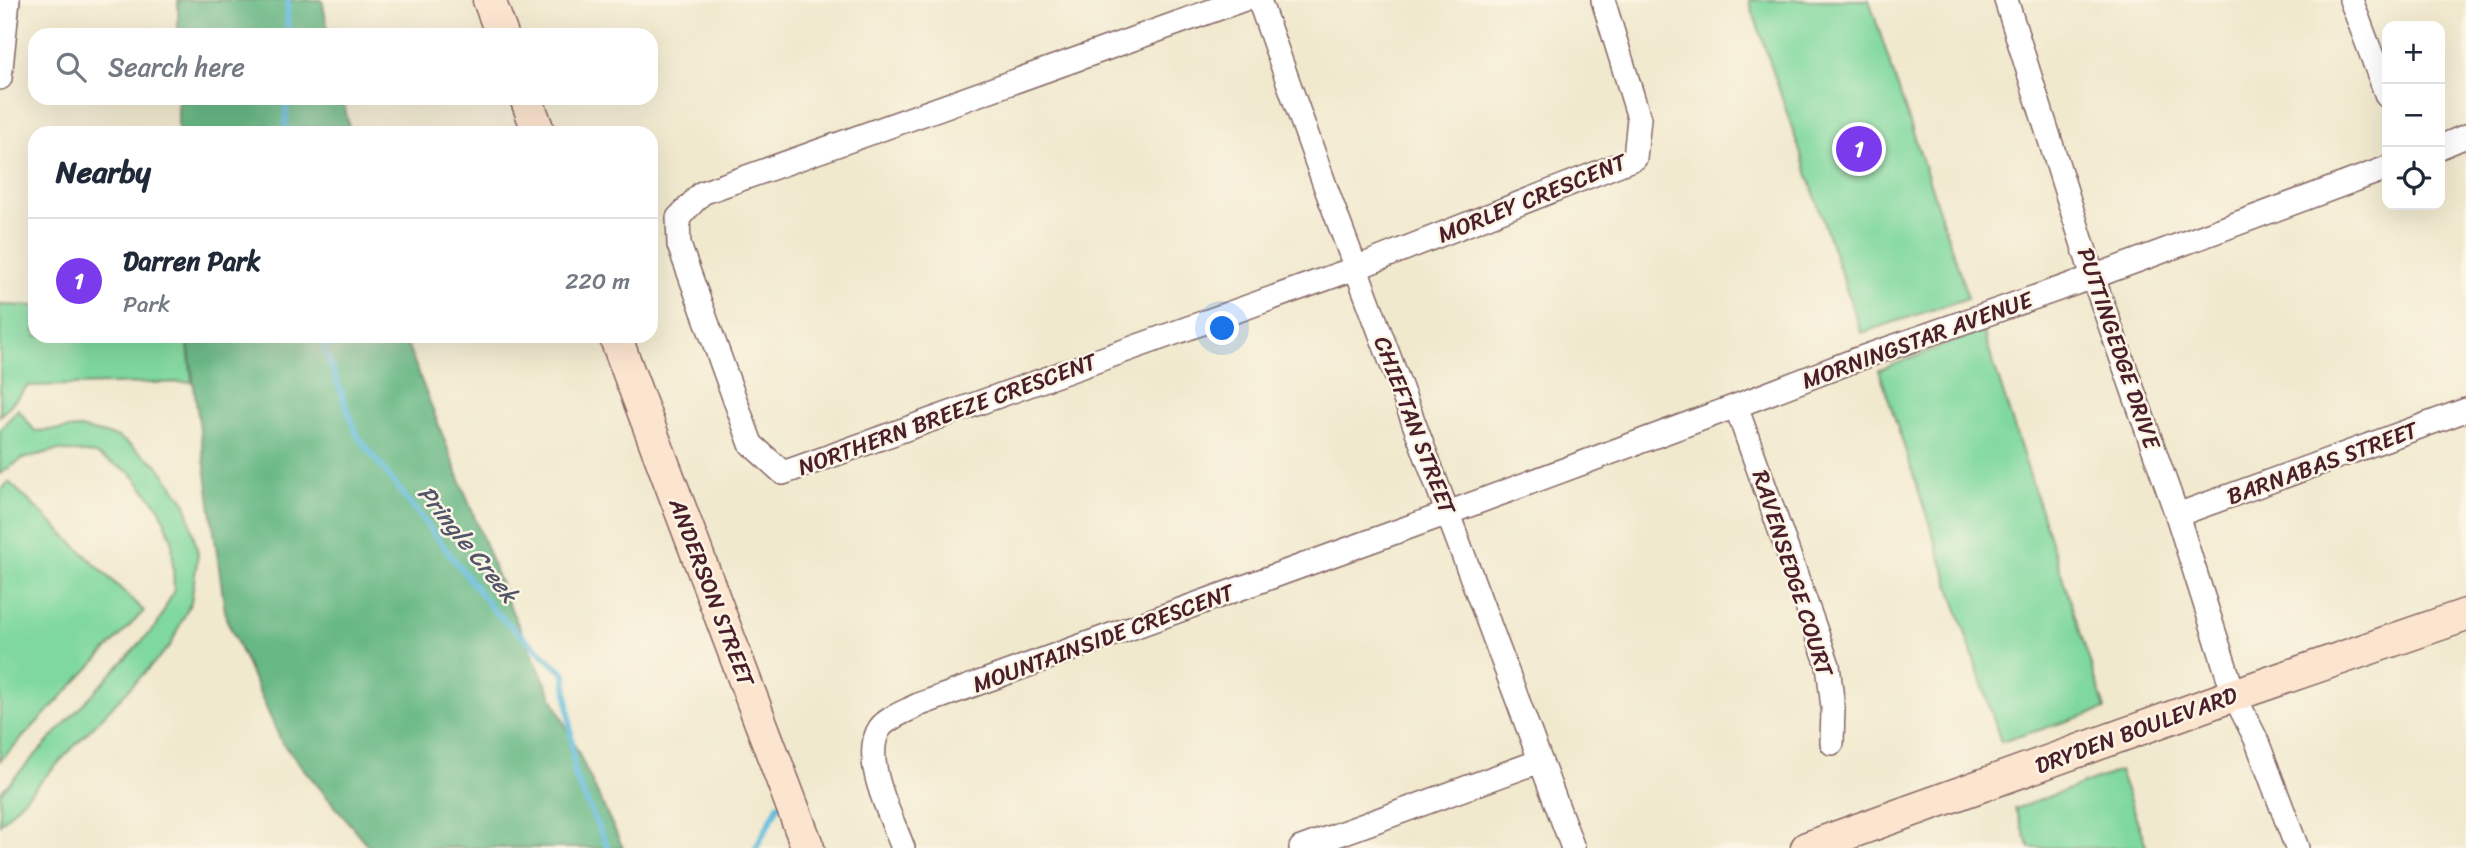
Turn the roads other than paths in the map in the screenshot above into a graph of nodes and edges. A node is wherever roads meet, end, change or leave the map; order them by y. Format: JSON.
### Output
{"nodes":[{"id":1,"x":489,"y":0,"type":"edge"},
{"id":2,"x":1242,"y":0,"type":"edge"},
{"id":3,"x":1259,"y":0,"type":"edge"},
{"id":4,"x":1603,"y":0,"type":"edge"},
{"id":5,"x":2006,"y":0,"type":"edge"},
{"id":6,"x":2351,"y":0,"type":"edge"},
{"id":7,"x":4,"y":10,"type":"edge"},
{"id":8,"x":499,"y":28,"type":"edge"},
{"id":9,"x":0,"y":78,"type":"edge"},
{"id":10,"x":2382,"y":84,"type":"edge"},
{"id":11,"x":529,"y":105,"type":"edge"},
{"id":12,"x":536,"y":126,"type":"edge"},
{"id":13,"x":2466,"y":136,"type":"edge"},
{"id":14,"x":2445,"y":145,"type":"edge"},
{"id":15,"x":2382,"y":170,"type":"edge"},
{"id":16,"x":1356,"y":268,"type":"junction"},
{"id":17,"x":2093,"y":277,"type":"junction"},
{"id":18,"x":618,"y":343,"type":"edge"},
{"id":19,"x":1736,"y":406,"type":"junction"},
{"id":20,"x":2466,"y":410,"type":"edge"},
{"id":21,"x":1448,"y":513,"type":"junction"},
{"id":22,"x":2177,"y":515,"type":"junction"},
{"id":23,"x":2466,"y":615,"type":"edge"},
{"id":24,"x":2234,"y":695,"type":"junction"},
{"id":25,"x":1832,"y":743,"type":"dead end"},
{"id":26,"x":1540,"y":761,"type":"junction"},
{"id":27,"x":808,"y":848,"type":"edge"},
{"id":28,"x":903,"y":848,"type":"edge"},
{"id":29,"x":1301,"y":848,"type":"edge"},
{"id":30,"x":1573,"y":848,"type":"edge"},
{"id":31,"x":1807,"y":848,"type":"edge"},
{"id":32,"x":2297,"y":848,"type":"edge"}],
"edges":[{"from":1,"to":8,"type":"street"},
{"from":2,"to":16,"type":"street","name":"NORTHERN BREEZE CRESCENT"},
{"from":3,"to":16,"type":"street","name":"CHIEFTAN STREET"},
{"from":4,"to":16,"type":"street","name":"MORLEY CRESCENT"},
{"from":5,"to":17,"type":"street","name":"PUTTINGEDGE DRIVE"},
{"from":6,"to":10,"type":"street"},
{"from":7,"to":9,"type":"street"},
{"from":11,"to":12,"type":"street"},
{"from":13,"to":14,"type":"street"},
{"from":15,"to":17,"type":"street","name":"MORNINGSTAR AVENUE"},
{"from":16,"to":21,"type":"street","name":"CHIEFTAN STREET"},
{"from":17,"to":19,"type":"street","name":"MORNINGSTAR AVENUE"},
{"from":17,"to":22,"type":"street","name":"PUTTINGEDGE DRIVE"},
{"from":18,"to":27,"type":"street","name":"ANDERSON STREET"},
{"from":19,"to":21,"type":"street","name":"MORNINGSTAR AVENUE"},
{"from":19,"to":25,"type":"street","name":"RAVENSEDGE COURT"},
{"from":20,"to":22,"type":"street","name":"BARNABAS STREET"},
{"from":21,"to":26,"type":"street","name":"CHIEFTAN STREET"},
{"from":21,"to":28,"type":"street","name":"MOUNTAINSIDE CRESCENT"},
{"from":22,"to":24,"type":"street","name":"PUTTINGEDGE DRIVE"},
{"from":23,"to":24,"type":"street","name":"DRYDEN BOULEVARD"},
{"from":24,"to":31,"type":"street","name":"DRYDEN BOULEVARD"},
{"from":24,"to":32,"type":"street","name":"PUTTINGEDGE DRIVE"},
{"from":26,"to":29,"type":"street"},
{"from":26,"to":30,"type":"street","name":"CHIEFTAN STREET"}]}
